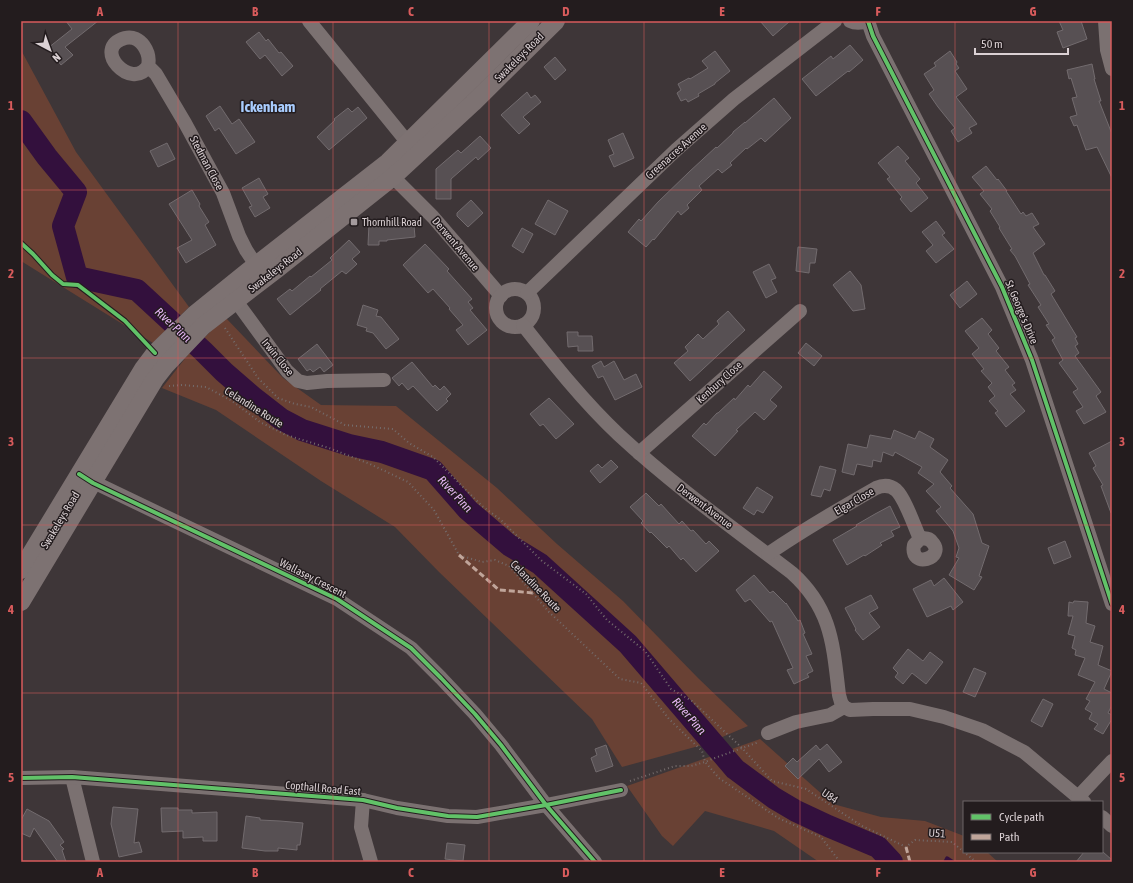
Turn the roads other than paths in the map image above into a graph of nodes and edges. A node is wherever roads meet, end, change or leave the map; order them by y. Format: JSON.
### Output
{"nodes":[{"id":1,"x":309,"y":21,"type":"edge"},
{"id":2,"x":531,"y":21,"type":"edge"},
{"id":3,"x":556,"y":21,"type":"edge"},
{"id":4,"x":835,"y":21,"type":"edge"},
{"id":5,"x":850,"y":21,"type":"edge"},
{"id":6,"x":868,"y":21,"type":"edge"},
{"id":7,"x":1104,"y":21,"type":"edge"},
{"id":8,"x":505,"y":59,"type":"junction"},
{"id":9,"x":148,"y":66,"type":"dead end"},
{"id":10,"x":1112,"y":69,"type":"edge"},
{"id":11,"x":408,"y":143,"type":"junction"},
{"id":12,"x":394,"y":177,"type":"junction"},
{"id":13,"x":267,"y":263,"type":"junction"},
{"id":14,"x":527,"y":293,"type":"junction"},
{"id":15,"x":500,"y":296,"type":"junction"},
{"id":16,"x":236,"y":301,"type":"junction"},
{"id":17,"x":800,"y":311,"type":"dead end"},
{"id":18,"x":205,"y":318,"type":"junction"},
{"id":19,"x":523,"y":325,"type":"junction"},
{"id":20,"x":160,"y":361,"type":"junction"},
{"id":21,"x":384,"y":380,"type":"dead end"},
{"id":22,"x":639,"y":453,"type":"junction"},
{"id":23,"x":86,"y":479,"type":"junction"},
{"id":24,"x":920,"y":539,"type":"dead end"},
{"id":25,"x":768,"y":554,"type":"junction"},
{"id":26,"x":21,"y":570,"type":"edge"},
{"id":27,"x":21,"y":602,"type":"edge"},
{"id":28,"x":1112,"y":604,"type":"edge"},
{"id":29,"x":844,"y":707,"type":"junction"},
{"id":30,"x":768,"y":733,"type":"road end"},
{"id":31,"x":1112,"y":761,"type":"edge"},
{"id":32,"x":72,"y":777,"type":"junction"},
{"id":33,"x":21,"y":778,"type":"edge"},
{"id":34,"x":620,"y":790,"type":"road end"},
{"id":35,"x":1081,"y":799,"type":"edge"},
{"id":36,"x":363,"y":800,"type":"junction"},
{"id":37,"x":546,"y":805,"type":"junction"},
{"id":38,"x":1103,"y":818,"type":"edge"},
{"id":39,"x":1112,"y":826,"type":"edge"},
{"id":40,"x":93,"y":862,"type":"edge"},
{"id":41,"x":372,"y":862,"type":"edge"},
{"id":42,"x":595,"y":862,"type":"edge"}],
"edges":[{"from":1,"to":11,"type":"street"},
{"from":2,"to":8,"type":"main road","name":"Swakeleys Road"},
{"from":3,"to":8,"type":"main road","name":"Swakeleys Road"},
{"from":4,"to":14,"type":"street","name":"Greenacres Avenue"},
{"from":5,"to":6,"type":"street"},
{"from":6,"to":28,"type":"street","name":"St. George's Drive"},
{"from":7,"to":10,"type":"street"},
{"from":8,"to":11,"type":"main road","name":"Swakeleys Road"},
{"from":8,"to":12,"type":"main road","name":"Swakeleys Road"},
{"from":9,"to":13,"type":"street","name":"Stedman Close"},
{"from":11,"to":13,"type":"main road","name":"Swakeleys Road"},
{"from":12,"to":13,"type":"main road","name":"Swakeleys Road"},
{"from":12,"to":15,"type":"street","name":"Derwent Avenue"},
{"from":13,"to":16,"type":"main road","name":"Swakeleys Road"},
{"from":13,"to":18,"type":"main road","name":"Swakeleys Road"},
{"from":14,"to":15,"type":"street"},
{"from":14,"to":19,"type":"street"},
{"from":15,"to":19,"type":"street"},
{"from":16,"to":18,"type":"main road","name":"Swakeleys Road"},
{"from":16,"to":21,"type":"street","name":"Irwin Close"},
{"from":17,"to":22,"type":"street","name":"Kenbury Close"},
{"from":18,"to":20,"type":"main road","name":"Swakeleys Road"},
{"from":19,"to":22,"type":"street","name":"Derwent Avenue"},
{"from":20,"to":23,"type":"main road","name":"Swakeleys Road"},
{"from":20,"to":23,"type":"main road","name":"Swakeleys Road"},
{"from":22,"to":25,"type":"street","name":"Derwent Avenue"},
{"from":23,"to":26,"type":"main road","name":"Swakeleys Road"},
{"from":23,"to":27,"type":"main road","name":"Swakeleys Road"},
{"from":23,"to":37,"type":"street","name":"Wallasey Crescent"},
{"from":24,"to":25,"type":"street","name":"Elgar Close"},
{"from":25,"to":29,"type":"street","name":"Derwent Avenue"},
{"from":29,"to":30,"type":"street"},
{"from":29,"to":35,"type":"street"},
{"from":31,"to":35,"type":"street"},
{"from":32,"to":33,"type":"street","name":"Copthall Road East"},
{"from":32,"to":36,"type":"street","name":"Copthall Road East"},
{"from":32,"to":40,"type":"street"},
{"from":34,"to":37,"type":"street","name":"Copthall Road East"},
{"from":36,"to":37,"type":"street","name":"Copthall Road East"},
{"from":36,"to":41,"type":"street"},
{"from":37,"to":42,"type":"street","name":"Wallasey Crescent"},
{"from":38,"to":39,"type":"street"}]}
